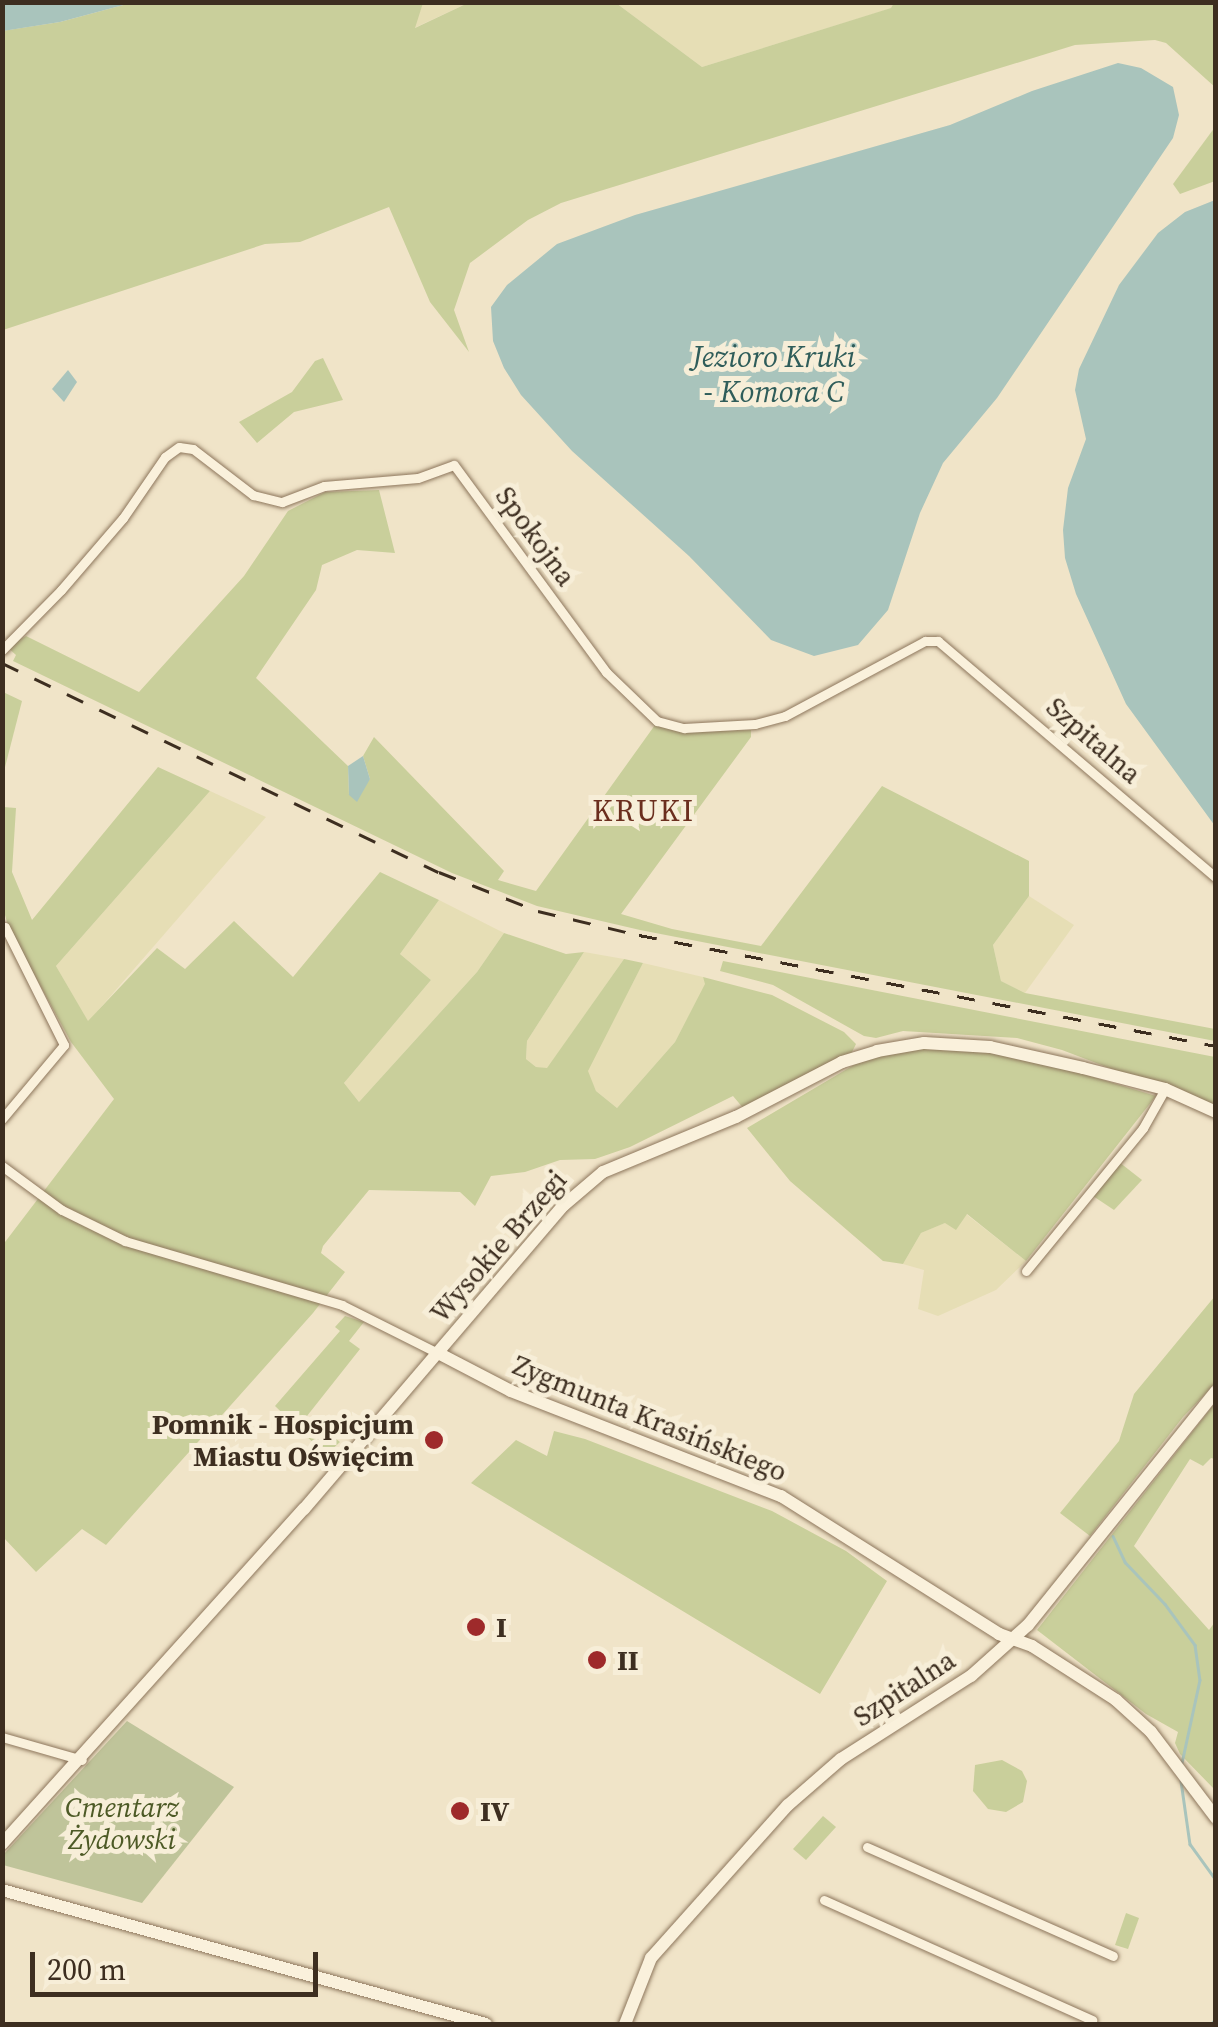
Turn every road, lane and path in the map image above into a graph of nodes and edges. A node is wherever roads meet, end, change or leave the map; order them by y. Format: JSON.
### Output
{"nodes":[{"id":1,"x":938,"y":640,"type":"joint"},
{"id":2,"x":2,"y":650,"type":"edge"},
{"id":3,"x":1216,"y":878,"type":"edge"},
{"id":4,"x":4,"y":929,"type":"edge"},
{"id":5,"x":1165,"y":1089,"type":"junction"},
{"id":6,"x":1216,"y":1112,"type":"edge"},
{"id":7,"x":2,"y":1119,"type":"edge"},
{"id":8,"x":2,"y":1166,"type":"edge"},
{"id":9,"x":1026,"y":1271,"type":"dead end"},
{"id":10,"x":438,"y":1352,"type":"junction"},
{"id":11,"x":1216,"y":1391,"type":"edge"},
{"id":12,"x":1014,"y":1639,"type":"junction"},
{"id":13,"x":2,"y":1737,"type":"edge"},
{"id":14,"x":82,"y":1760,"type":"junction"},
{"id":15,"x":44,"y":1798,"type":"junction"},
{"id":16,"x":1216,"y":1818,"type":"edge"},
{"id":17,"x":2,"y":1831,"type":"edge"},
{"id":18,"x":2,"y":1844,"type":"edge"},
{"id":19,"x":867,"y":1847,"type":"dead end"},
{"id":20,"x":2,"y":1890,"type":"edge"},
{"id":21,"x":824,"y":1900,"type":"dead end"},
{"id":22,"x":1112,"y":1956,"type":"dead end"},
{"id":23,"x":1092,"y":2020,"type":"dead end"},
{"id":24,"x":486,"y":2024,"type":"edge"},
{"id":25,"x":628,"y":2024,"type":"edge"}],
"edges":[{"from":1,"to":2,"type":"street","name":"Spokojna"},
{"from":1,"to":3,"type":"street","name":"Szpitalna"},
{"from":4,"to":7,"type":"street"},
{"from":5,"to":6,"type":"street","name":"Wysokie Brzegi"},
{"from":5,"to":9,"type":"street"},
{"from":5,"to":10,"type":"street","name":"Wysokie Brzegi"},
{"from":8,"to":10,"type":"street","name":"Zygmunta Krasińskiego"},
{"from":10,"to":12,"type":"street","name":"Zygmunta Krasińskiego"},
{"from":10,"to":14,"type":"street","name":"Wysokie Brzegi"},
{"from":11,"to":12,"type":"street","name":"Szpitalna"},
{"from":12,"to":16,"type":"street","name":"Zygmunta Krasińskiego"},
{"from":12,"to":25,"type":"street","name":"Szpitalna"},
{"from":13,"to":14,"type":"street"},
{"from":14,"to":15,"type":"street","name":"Wysokie Brzegi"},
{"from":15,"to":17,"type":"street","name":"Wysokie Brzegi"},
{"from":15,"to":18,"type":"street","name":"Wysokie Brzegi"},
{"from":19,"to":22,"type":"street"},
{"from":20,"to":24,"type":"street"},
{"from":21,"to":23,"type":"street"}]}
